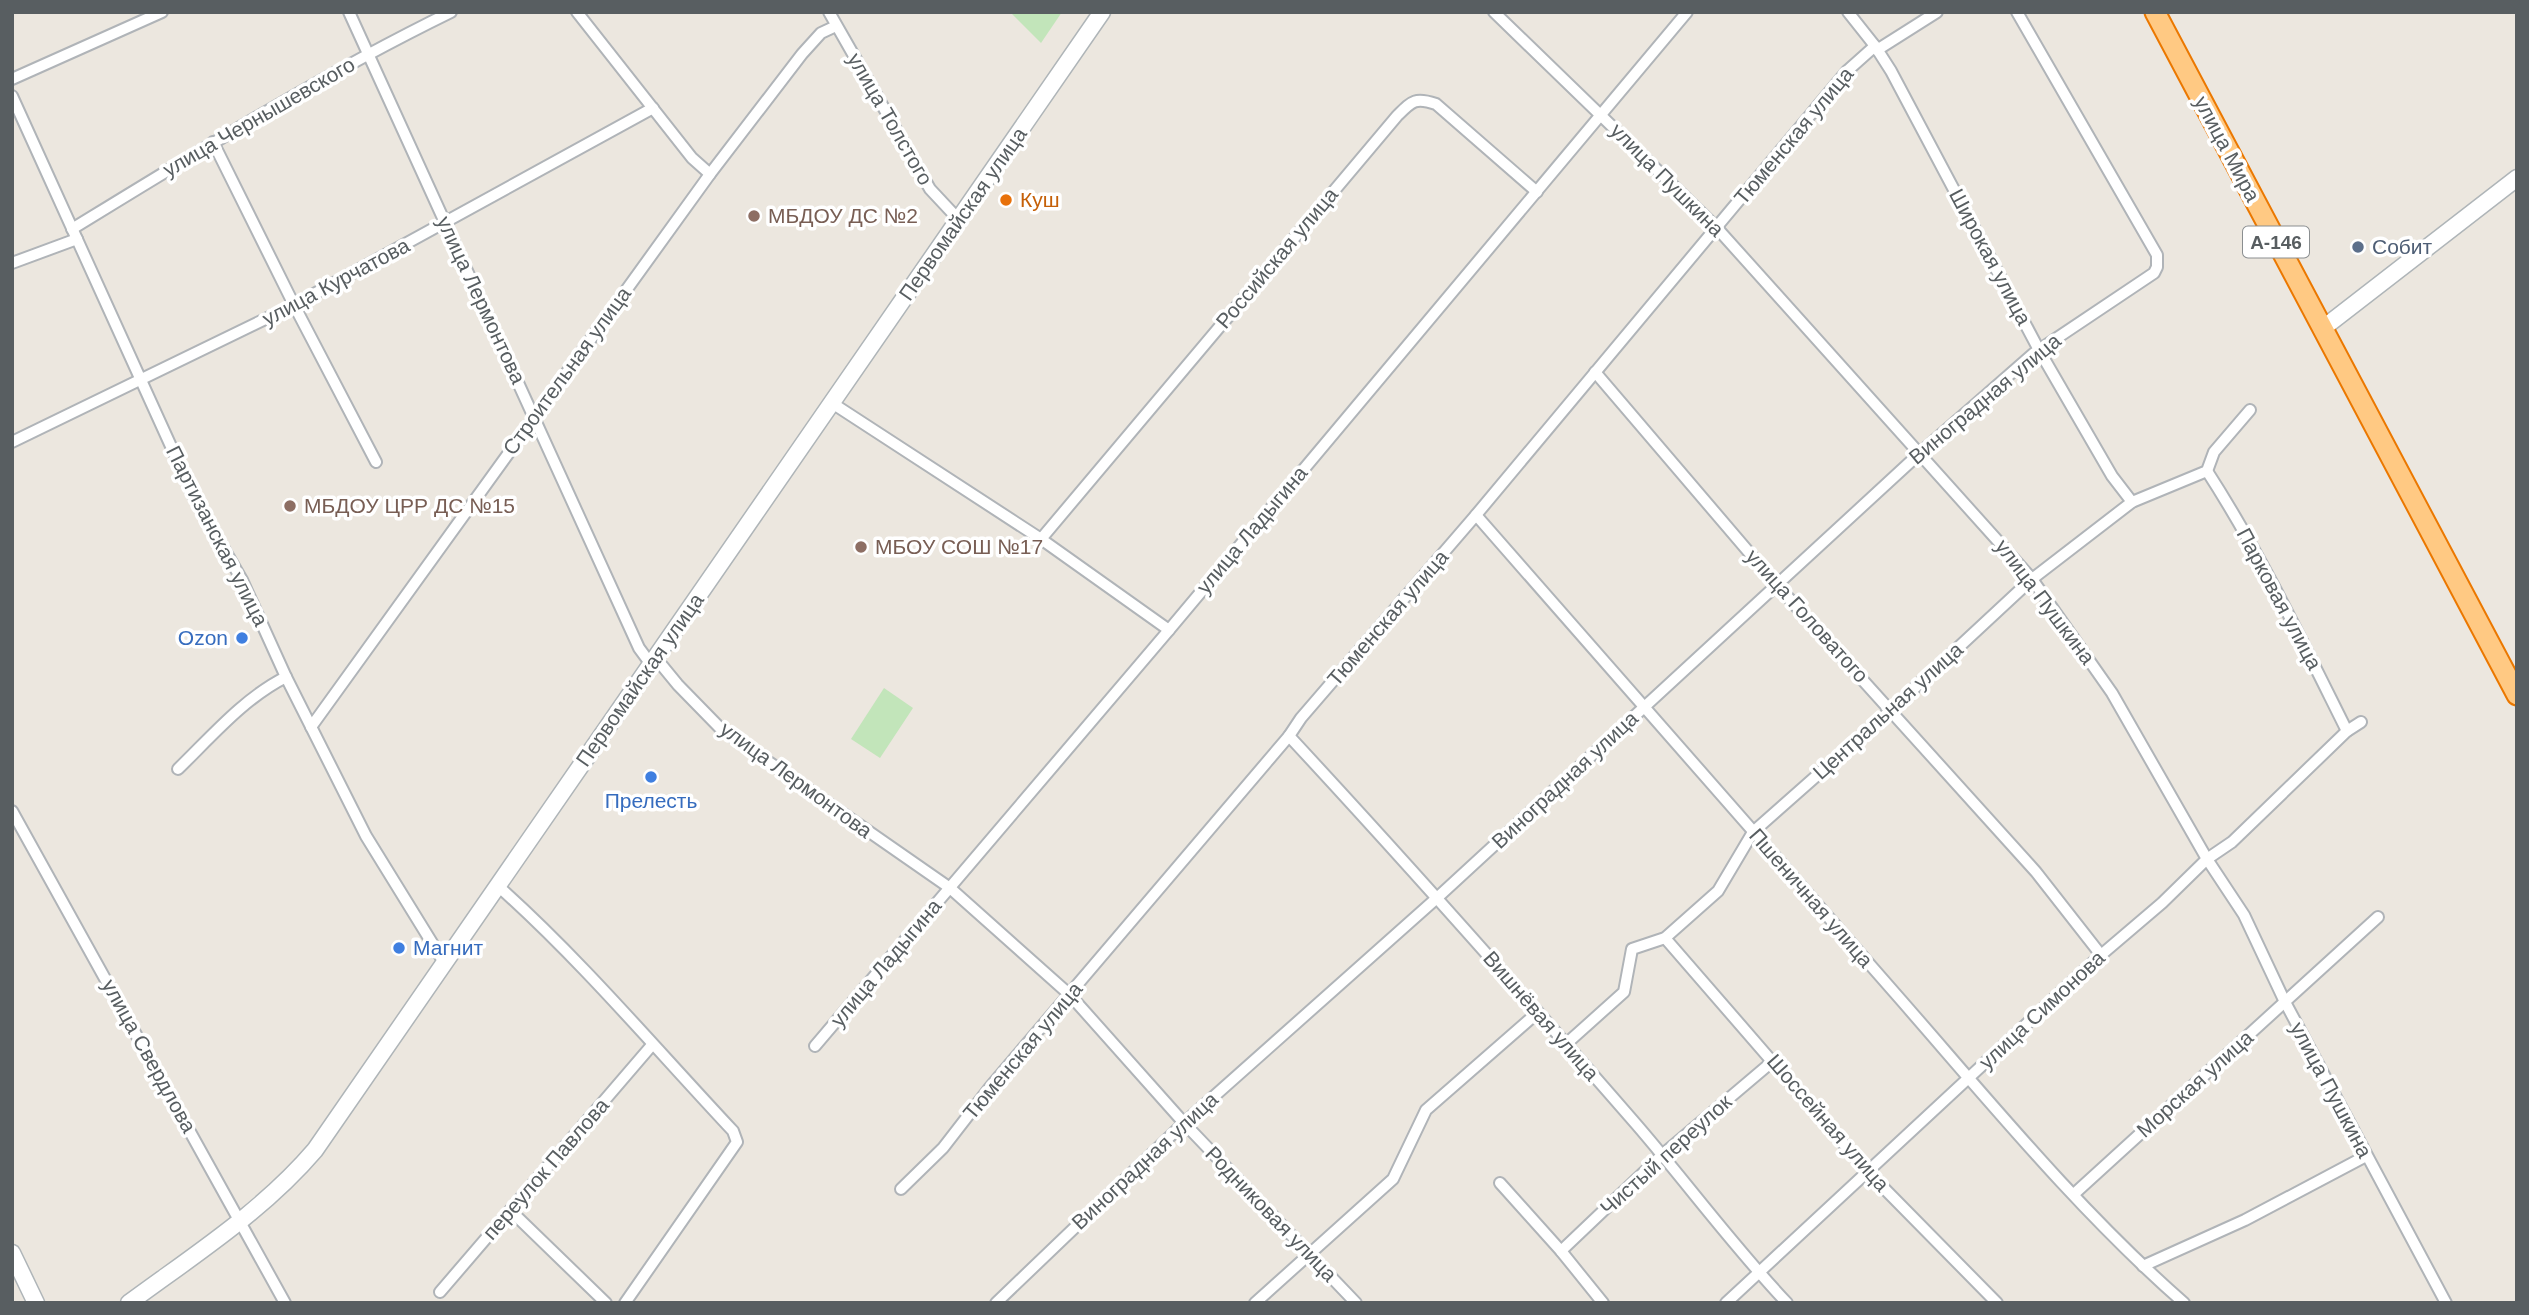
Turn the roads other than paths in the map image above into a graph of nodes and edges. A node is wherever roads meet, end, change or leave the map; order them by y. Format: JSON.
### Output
{"nodes":[{"id":1,"x":162,"y":12,"type":"edge"},
{"id":2,"x":349,"y":12,"type":"edge"},
{"id":3,"x":451,"y":12,"type":"edge"},
{"id":4,"x":577,"y":12,"type":"edge"},
{"id":5,"x":829,"y":12,"type":"edge"},
{"id":6,"x":1102,"y":12,"type":"edge"},
{"id":7,"x":1494,"y":12,"type":"edge"},
{"id":8,"x":1687,"y":12,"type":"edge"},
{"id":9,"x":1848,"y":12,"type":"edge"},
{"id":10,"x":1937,"y":12,"type":"edge"},
{"id":11,"x":2017,"y":12,"type":"edge"},
{"id":12,"x":2155,"y":12,"type":"edge"},
{"id":13,"x":836,"y":26,"type":"junction"},
{"id":14,"x":1876,"y":48,"type":"junction"},
{"id":15,"x":368,"y":53,"type":"junction"},
{"id":16,"x":12,"y":79,"type":"edge"},
{"id":17,"x":12,"y":96,"type":"edge"},
{"id":18,"x":653,"y":108,"type":"junction"},
{"id":19,"x":1600,"y":114,"type":"junction"},
{"id":20,"x":213,"y":142,"type":"junction"},
{"id":21,"x":710,"y":174,"type":"junction"},
{"id":22,"x":2517,"y":178,"type":"edge"},
{"id":23,"x":1537,"y":192,"type":"junction"},
{"id":24,"x":959,"y":220,"type":"junction"},
{"id":25,"x":445,"y":224,"type":"junction"},
{"id":26,"x":1716,"y":227,"type":"junction"},
{"id":27,"x":75,"y":234,"type":"junction"},
{"id":28,"x":12,"y":263,"type":"edge"},
{"id":29,"x":294,"y":305,"type":"junction"},
{"id":30,"x":2322,"y":329,"type":"junction"},
{"id":31,"x":2039,"y":350,"type":"junction"},
{"id":32,"x":1595,"y":372,"type":"junction"},
{"id":33,"x":142,"y":380,"type":"junction"},
{"id":34,"x":832,"y":403,"type":"junction"},
{"id":35,"x":2250,"y":410,"type":"dead end"},
{"id":36,"x":534,"y":416,"type":"junction"},
{"id":37,"x":12,"y":442,"type":"edge"},
{"id":38,"x":1920,"y":453,"type":"junction"},
{"id":39,"x":376,"y":462,"type":"dead end"},
{"id":40,"x":2207,"y":471,"type":"junction"},
{"id":41,"x":2132,"y":502,"type":"junction"},
{"id":42,"x":1476,"y":515,"type":"junction"},
{"id":43,"x":1041,"y":539,"type":"junction"},
{"id":44,"x":2032,"y":579,"type":"junction"},
{"id":45,"x":1776,"y":584,"type":"junction"},
{"id":46,"x":1169,"y":630,"type":"junction"},
{"id":47,"x":652,"y":660,"type":"junction"},
{"id":48,"x":286,"y":677,"type":"junction"},
{"id":49,"x":2517,"y":695,"type":"edge"},
{"id":50,"x":1644,"y":706,"type":"junction"},
{"id":51,"x":1891,"y":710,"type":"junction"},
{"id":52,"x":2361,"y":722,"type":"dead end"},
{"id":53,"x":311,"y":727,"type":"junction"},
{"id":54,"x":2347,"y":731,"type":"junction"},
{"id":55,"x":1289,"y":736,"type":"junction"},
{"id":56,"x":178,"y":769,"type":"dead end"},
{"id":57,"x":12,"y":811,"type":"edge"},
{"id":58,"x":1753,"y":832,"type":"junction"},
{"id":59,"x":2207,"y":859,"type":"junction"},
{"id":60,"x":498,"y":886,"type":"junction"},
{"id":61,"x":950,"y":888,"type":"junction"},
{"id":62,"x":1438,"y":897,"type":"junction"},
{"id":63,"x":2378,"y":917,"type":"dead end"},
{"id":64,"x":1665,"y":937,"type":"junction"},
{"id":65,"x":2101,"y":955,"type":"junction"},
{"id":66,"x":445,"y":964,"type":"junction"},
{"id":67,"x":1070,"y":995,"type":"junction"},
{"id":68,"x":2285,"y":1002,"type":"junction"},
{"id":69,"x":1537,"y":1013,"type":"junction"},
{"id":70,"x":1566,"y":1044,"type":"junction"},
{"id":71,"x":652,"y":1045,"type":"junction"},
{"id":72,"x":816,"y":1046,"type":"dead end"},
{"id":73,"x":1773,"y":1061,"type":"junction"},
{"id":74,"x":1969,"y":1077,"type":"junction"},
{"id":75,"x":1184,"y":1123,"type":"junction"},
{"id":76,"x":1662,"y":1155,"type":"junction"},
{"id":77,"x":2365,"y":1156,"type":"junction"},
{"id":78,"x":1868,"y":1172,"type":"junction"},
{"id":79,"x":1500,"y":1183,"type":"dead end"},
{"id":80,"x":901,"y":1189,"type":"dead end"},
{"id":81,"x":2074,"y":1194,"type":"junction"},
{"id":82,"x":511,"y":1211,"type":"junction"},
{"id":83,"x":240,"y":1220,"type":"junction"},
{"id":84,"x":1561,"y":1251,"type":"junction"},
{"id":85,"x":12,"y":1253,"type":"edge"},
{"id":86,"x":1310,"y":1254,"type":"junction"},
{"id":87,"x":2143,"y":1266,"type":"junction"},
{"id":88,"x":1758,"y":1273,"type":"junction"},
{"id":89,"x":440,"y":1292,"type":"dead end"},
{"id":90,"x":36,"y":1303,"type":"edge"},
{"id":91,"x":130,"y":1303,"type":"edge"},
{"id":92,"x":285,"y":1303,"type":"edge"},
{"id":93,"x":606,"y":1303,"type":"edge"},
{"id":94,"x":625,"y":1303,"type":"edge"},
{"id":95,"x":996,"y":1303,"type":"edge"},
{"id":96,"x":1255,"y":1303,"type":"edge"},
{"id":97,"x":1356,"y":1303,"type":"edge"},
{"id":98,"x":1603,"y":1303,"type":"edge"},
{"id":99,"x":1726,"y":1303,"type":"edge"},
{"id":100,"x":1787,"y":1303,"type":"edge"},
{"id":101,"x":1997,"y":1303,"type":"edge"},
{"id":102,"x":2184,"y":1303,"type":"edge"},
{"id":103,"x":2446,"y":1303,"type":"edge"}],
"edges":[{"from":1,"to":16,"type":"street"},
{"from":2,"to":15,"type":"street","name":"улица Лермонтова"},
{"from":3,"to":15,"type":"street","name":"улица Чернышевского"},
{"from":4,"to":18,"type":"street"},
{"from":5,"to":13,"type":"street","name":"улица Толстого"},
{"from":6,"to":24,"type":"street","name":"Первомайская улица"},
{"from":7,"to":19,"type":"street","name":"улица Пушкина"},
{"from":8,"to":19,"type":"street","name":"улица Ладыгина"},
{"from":9,"to":14,"type":"street","name":"Широкая улица"},
{"from":10,"to":14,"type":"street","name":"Тюменская улица"},
{"from":11,"to":31,"type":"street","name":"Виноградная улица"},
{"from":12,"to":30,"type":"highway","name":"улица Мира","number":"А-146"},
{"from":13,"to":21,"type":"street","name":"Строительная улица"},
{"from":13,"to":24,"type":"street","name":"улица Толстого"},
{"from":14,"to":26,"type":"street","name":"Тюменская улица"},
{"from":14,"to":31,"type":"street","name":"Широкая улица"},
{"from":15,"to":20,"type":"street","name":"улица Чернышевского"},
{"from":15,"to":25,"type":"street","name":"улица Лермонтова"},
{"from":17,"to":27,"type":"street","name":"Партизанская улица"},
{"from":18,"to":21,"type":"street"},
{"from":18,"to":25,"type":"street","name":"улица Курчатова"},
{"from":19,"to":23,"type":"street","name":"улица Ладыгина"},
{"from":19,"to":26,"type":"street","name":"улица Пушкина"},
{"from":20,"to":27,"type":"street","name":"улица Чернышевского"},
{"from":20,"to":29,"type":"street"},
{"from":21,"to":36,"type":"street","name":"Строительная улица"},
{"from":22,"to":30,"type":"street"},
{"from":23,"to":43,"type":"street","name":"Российская улица"},
{"from":23,"to":46,"type":"street","name":"улица Ладыгина"},
{"from":24,"to":34,"type":"street","name":"Первомайская улица"},
{"from":25,"to":29,"type":"street","name":"улица Курчатова"},
{"from":25,"to":36,"type":"street","name":"улица Лермонтова"},
{"from":26,"to":32,"type":"street","name":"Тюменская улица"},
{"from":26,"to":38,"type":"street","name":"улица Пушкина"},
{"from":27,"to":28,"type":"street","name":"улица Чернышевского"},
{"from":27,"to":33,"type":"street","name":"Партизанская улица"},
{"from":29,"to":33,"type":"street","name":"улица Курчатова"},
{"from":29,"to":39,"type":"street"},
{"from":30,"to":49,"type":"highway","name":"улица Мира","number":"А-146"},
{"from":31,"to":38,"type":"street","name":"Виноградная улица"},
{"from":31,"to":41,"type":"street","name":"Широкая улица"},
{"from":32,"to":42,"type":"street","name":"Тюменская улица"},
{"from":32,"to":45,"type":"street","name":"улица Головатого"},
{"from":33,"to":37,"type":"street","name":"улица Курчатова"},
{"from":33,"to":48,"type":"street","name":"Партизанская улица"},
{"from":34,"to":43,"type":"street"},
{"from":34,"to":47,"type":"street","name":"Первомайская улица"},
{"from":35,"to":40,"type":"street"},
{"from":36,"to":47,"type":"street","name":"улица Лермонтова"},
{"from":36,"to":53,"type":"street","name":"Строительная улица"},
{"from":38,"to":44,"type":"street","name":"улица Пушкина"},
{"from":38,"to":45,"type":"street","name":"Виноградная улица"},
{"from":40,"to":41,"type":"street","name":"Центральная улица"},
{"from":40,"to":54,"type":"street","name":"Парковая улица"},
{"from":41,"to":44,"type":"street","name":"Центральная улица"},
{"from":42,"to":50,"type":"street","name":"Пшеничная улица"},
{"from":42,"to":55,"type":"street","name":"Тюменская улица"},
{"from":43,"to":46,"type":"street"},
{"from":44,"to":51,"type":"street","name":"Центральная улица"},
{"from":44,"to":59,"type":"street","name":"улица Пушкина"},
{"from":45,"to":50,"type":"street","name":"Виноградная улица"},
{"from":45,"to":51,"type":"street","name":"улица Головатого"},
{"from":46,"to":61,"type":"street","name":"улица Ладыгина"},
{"from":47,"to":60,"type":"street","name":"Первомайская улица"},
{"from":47,"to":61,"type":"street","name":"улица Лермонтова"},
{"from":48,"to":53,"type":"street","name":"Партизанская улица"},
{"from":48,"to":56,"type":"street"},
{"from":50,"to":58,"type":"street","name":"Пшеничная улица"},
{"from":50,"to":62,"type":"street","name":"Виноградная улица"},
{"from":51,"to":58,"type":"street","name":"Центральная улица"},
{"from":51,"to":65,"type":"street","name":"улица Головатого"},
{"from":52,"to":54,"type":"street","name":"улица Симонова"},
{"from":53,"to":66,"type":"street","name":"Партизанская улица"},
{"from":54,"to":59,"type":"street","name":"улица Симонова"},
{"from":55,"to":62,"type":"street","name":"Вишнёвая улица"},
{"from":55,"to":67,"type":"street","name":"Тюменская улица"},
{"from":57,"to":83,"type":"street","name":"улица Свердлова"},
{"from":58,"to":64,"type":"street","name":"Центральная улица"},
{"from":58,"to":74,"type":"street","name":"Пшеничная улица"},
{"from":59,"to":65,"type":"street","name":"улица Симонова"},
{"from":59,"to":68,"type":"street","name":"улица Пушкина"},
{"from":60,"to":66,"type":"street","name":"Первомайская улица"},
{"from":60,"to":71,"type":"street"},
{"from":61,"to":67,"type":"street","name":"Родниковая улица"},
{"from":61,"to":72,"type":"street","name":"улица Ладыгина"},
{"from":62,"to":69,"type":"street","name":"Вишнёвая улица"},
{"from":62,"to":75,"type":"street","name":"Виноградная улица"},
{"from":63,"to":68,"type":"street","name":"Морская улица"},
{"from":64,"to":70,"type":"street","name":"Центральная улица"},
{"from":64,"to":73,"type":"street","name":"Шоссейная улица"},
{"from":65,"to":74,"type":"street","name":"улица Симонова"},
{"from":66,"to":83,"type":"street","name":"Первомайская улица"},
{"from":67,"to":75,"type":"street","name":"Родниковая улица"},
{"from":67,"to":80,"type":"street","name":"Тюменская улица"},
{"from":68,"to":77,"type":"street","name":"улица Пушкина"},
{"from":68,"to":81,"type":"street","name":"Морская улица"},
{"from":69,"to":70,"type":"street","name":"Вишнёвая улица"},
{"from":69,"to":86,"type":"street"},
{"from":70,"to":76,"type":"street","name":"Вишнёвая улица"},
{"from":71,"to":82,"type":"street","name":"переулок Павлова"},
{"from":71,"to":94,"type":"street"},
{"from":73,"to":76,"type":"street","name":"Чистый переулок"},
{"from":73,"to":78,"type":"street","name":"Шоссейная улица"},
{"from":74,"to":78,"type":"street","name":"улица Симонова"},
{"from":74,"to":81,"type":"street","name":"Пшеничная улица"},
{"from":75,"to":86,"type":"street","name":"Родниковая улица"},
{"from":75,"to":95,"type":"street","name":"Виноградная улица"},
{"from":76,"to":84,"type":"street","name":"Чистый переулок"},
{"from":76,"to":88,"type":"street","name":"Вишнёвая улица"},
{"from":77,"to":87,"type":"street"},
{"from":77,"to":103,"type":"street","name":"улица Пушкина"},
{"from":78,"to":88,"type":"street","name":"улица Симонова"},
{"from":78,"to":101,"type":"street","name":"Шоссейная улица"},
{"from":79,"to":84,"type":"street"},
{"from":81,"to":87,"type":"street","name":"Пшеничная улица"},
{"from":82,"to":89,"type":"street","name":"переулок Павлова"},
{"from":82,"to":93,"type":"street"},
{"from":83,"to":91,"type":"street","name":"Первомайская улица"},
{"from":83,"to":92,"type":"street","name":"улица Свердлова"},
{"from":84,"to":98,"type":"street"},
{"from":85,"to":90,"type":"street"},
{"from":86,"to":96,"type":"street"},
{"from":86,"to":97,"type":"street","name":"Родниковая улица"},
{"from":87,"to":102,"type":"street","name":"Пшеничная улица"},
{"from":88,"to":99,"type":"street","name":"улица Симонова"},
{"from":88,"to":100,"type":"street","name":"Вишнёвая улица"}]}
